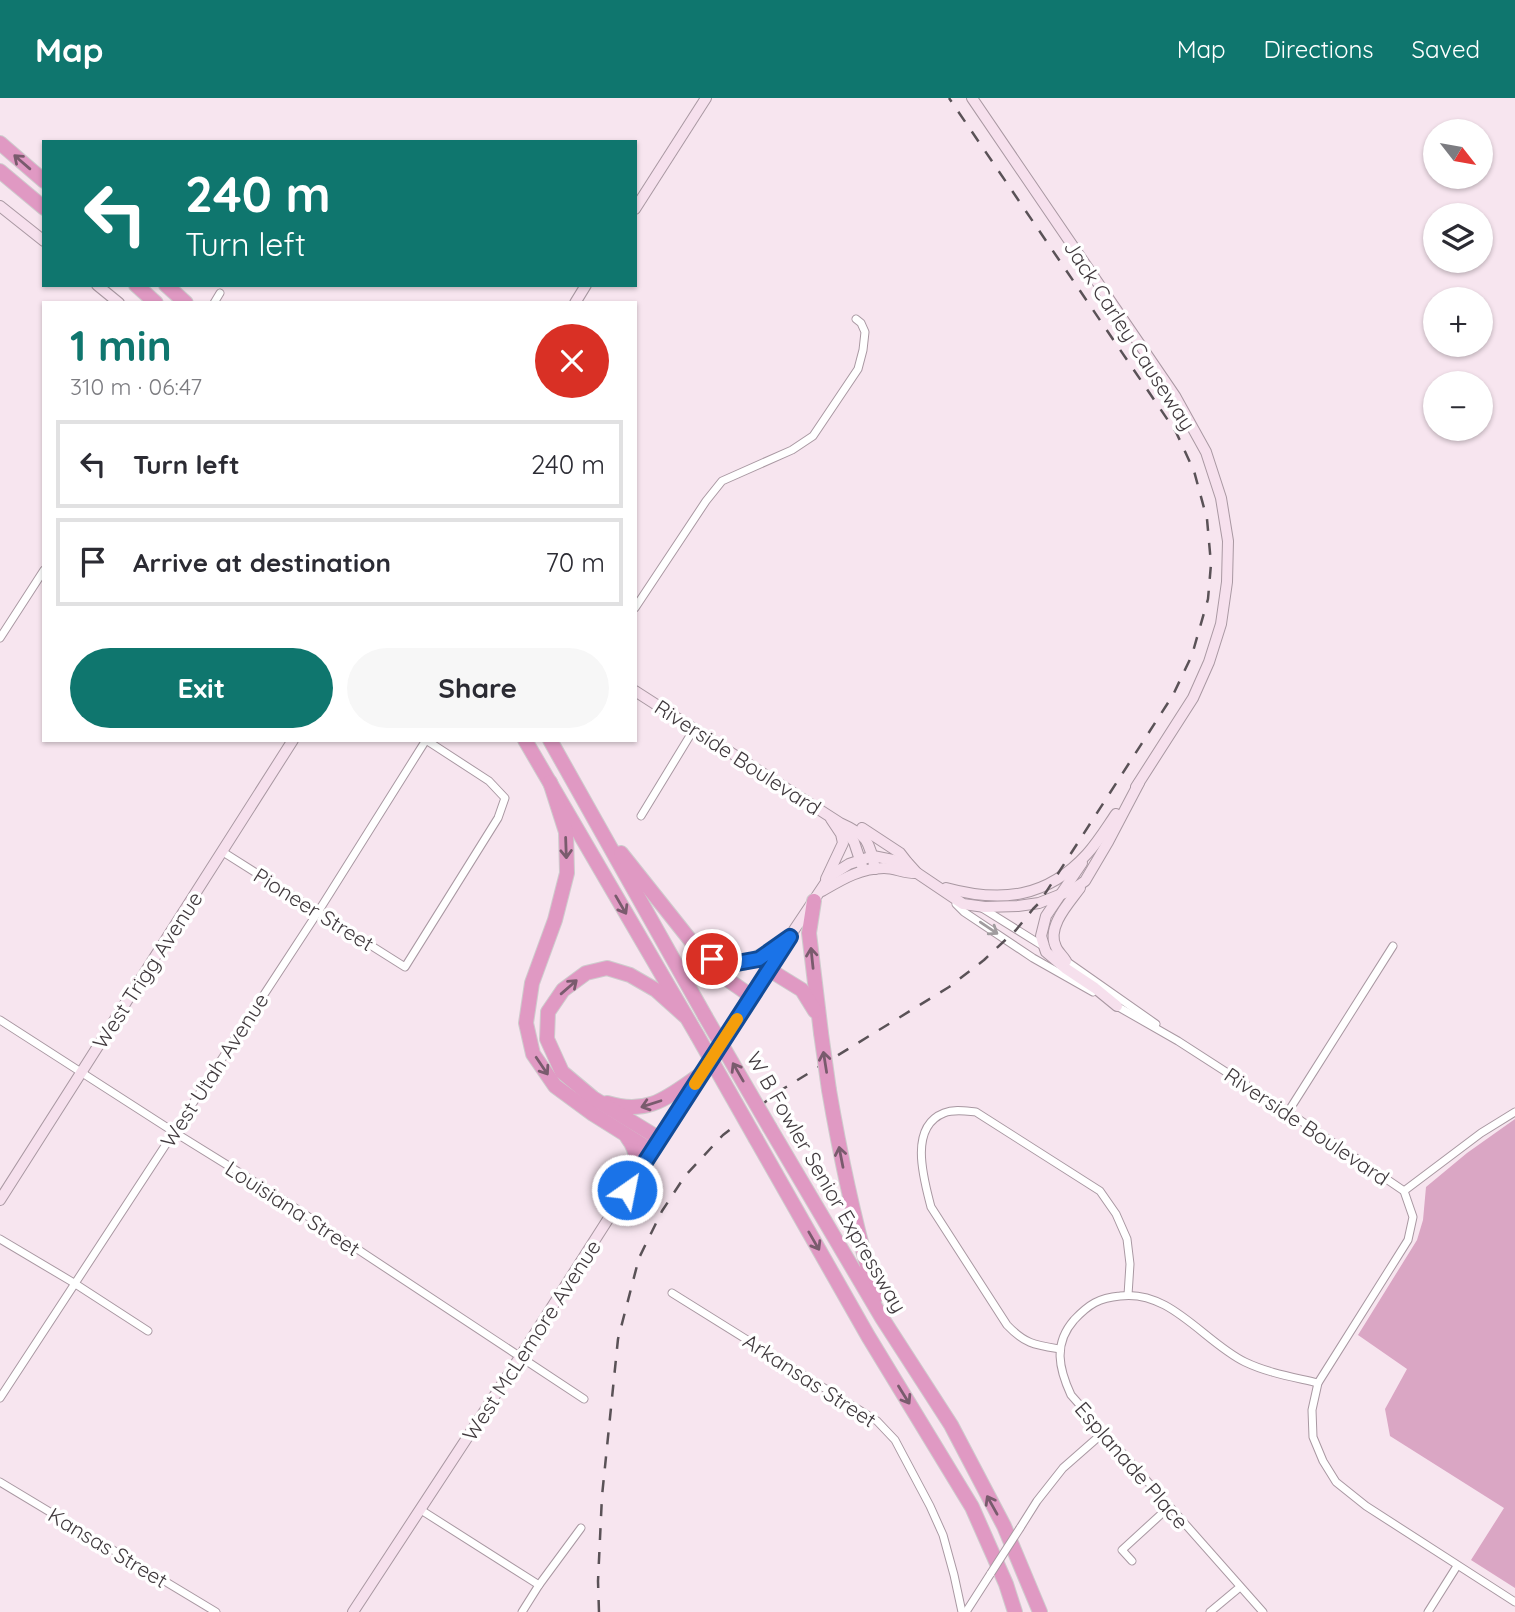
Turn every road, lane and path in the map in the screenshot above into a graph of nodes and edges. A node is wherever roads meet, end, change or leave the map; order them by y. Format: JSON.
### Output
{"nodes":[{"id":1,"x":706,"y":98,"type":"edge"},
{"id":2,"x":972,"y":98,"type":"edge"},
{"id":3,"x":0,"y":143,"type":"edge"},
{"id":4,"x":0,"y":171,"type":"edge"},
{"id":5,"x":42,"y":179,"type":"edge"},
{"id":6,"x":0,"y":205,"type":"edge"},
{"id":7,"x":42,"y":206,"type":"edge"},
{"id":8,"x":637,"y":206,"type":"edge"},
{"id":9,"x":42,"y":239,"type":"edge"},
{"id":10,"x":99,"y":287,"type":"edge"},
{"id":11,"x":138,"y":287,"type":"edge"},
{"id":12,"x":168,"y":287,"type":"edge"},
{"id":13,"x":220,"y":293,"type":"dead end"},
{"id":14,"x":117,"y":301,"type":"edge"},
{"id":15,"x":154,"y":301,"type":"edge"},
{"id":16,"x":184,"y":301,"type":"edge"},
{"id":17,"x":215,"y":301,"type":"edge"},
{"id":18,"x":856,"y":319,"type":"dead end"},
{"id":19,"x":42,"y":573,"type":"edge"},
{"id":20,"x":637,"y":605,"type":"edge"},
{"id":21,"x":0,"y":638,"type":"edge"},
{"id":22,"x":637,"y":692,"type":"edge"},
{"id":23,"x":694,"y":729,"type":"junction"},
{"id":24,"x":292,"y":742,"type":"edge"},
{"id":25,"x":425,"y":742,"type":"edge"},
{"id":26,"x":429,"y":742,"type":"edge"},
{"id":27,"x":527,"y":742,"type":"edge"},
{"id":28,"x":551,"y":742,"type":"edge"},
{"id":29,"x":550,"y":782,"type":"junction"},
{"id":30,"x":1139,"y":783,"type":"junction"},
{"id":31,"x":827,"y":814,"type":"junction"},
{"id":32,"x":592,"y":815,"type":"junction"},
{"id":33,"x":641,"y":816,"type":"dead end"},
{"id":34,"x":840,"y":823,"type":"junction"},
{"id":35,"x":223,"y":852,"type":"junction"},
{"id":36,"x":1089,"y":852,"type":"junction"},
{"id":37,"x":873,"y":856,"type":"junction"},
{"id":38,"x":908,"y":863,"type":"junction"},
{"id":39,"x":866,"y":867,"type":"junction"},
{"id":40,"x":917,"y":873,"type":"junction"},
{"id":41,"x":1085,"y":881,"type":"junction"},
{"id":42,"x":936,"y":885,"type":"junction"},
{"id":43,"x":956,"y":890,"type":"junction"},
{"id":44,"x":820,"y":891,"type":"junction"},
{"id":45,"x":1061,"y":894,"type":"junction"},
{"id":46,"x":979,"y":906,"type":"junction"},
{"id":47,"x":318,"y":912,"type":"junction"},
{"id":48,"x":790,"y":937,"type":"junction"},
{"id":49,"x":694,"y":945,"type":"junction"},
{"id":50,"x":1044,"y":946,"type":"junction"},
{"id":51,"x":1393,"y":946,"type":"dead end"},
{"id":52,"x":1066,"y":961,"type":"junction"},
{"id":53,"x":768,"y":969,"type":"junction"},
{"id":54,"x":751,"y":996,"type":"junction"},
{"id":55,"x":1118,"y":1006,"type":"junction"},
{"id":56,"x":818,"y":1015,"type":"junction"},
{"id":57,"x":685,"y":1016,"type":"junction"},
{"id":58,"x":0,"y":1020,"type":"edge"},
{"id":59,"x":1178,"y":1041,"type":"junction"},
{"id":60,"x":82,"y":1071,"type":"junction"},
{"id":61,"x":701,"y":1074,"type":"junction"},
{"id":62,"x":593,"y":1098,"type":"junction"},
{"id":63,"x":1288,"y":1112,"type":"junction"},
{"id":64,"x":1515,"y":1112,"type":"edge"},
{"id":65,"x":174,"y":1132,"type":"junction"},
{"id":66,"x":627,"y":1135,"type":"junction"},
{"id":67,"x":656,"y":1145,"type":"junction"},
{"id":68,"x":627,"y":1190,"type":"junction"},
{"id":69,"x":1404,"y":1192,"type":"junction"},
{"id":70,"x":0,"y":1200,"type":"edge"},
{"id":71,"x":0,"y":1239,"type":"edge"},
{"id":72,"x":74,"y":1283,"type":"junction"},
{"id":73,"x":672,"y":1293,"type":"dead end"},
{"id":74,"x":1128,"y":1294,"type":"junction"},
{"id":75,"x":882,"y":1318,"type":"junction"},
{"id":76,"x":148,"y":1331,"type":"dead end"},
{"id":77,"x":1060,"y":1349,"type":"junction"},
{"id":78,"x":520,"y":1357,"type":"junction"},
{"id":79,"x":1318,"y":1383,"type":"junction"},
{"id":80,"x":0,"y":1398,"type":"edge"},
{"id":81,"x":584,"y":1399,"type":"dead end"},
{"id":82,"x":1104,"y":1432,"type":"junction"},
{"id":83,"x":0,"y":1482,"type":"edge"},
{"id":84,"x":1169,"y":1507,"type":"junction"},
{"id":85,"x":421,"y":1510,"type":"junction"},
{"id":86,"x":581,"y":1528,"type":"dead end"},
{"id":87,"x":1132,"y":1561,"type":"dead end"},
{"id":88,"x":1457,"y":1566,"type":"junction"},
{"id":89,"x":539,"y":1585,"type":"junction"},
{"id":90,"x":1240,"y":1587,"type":"junction"},
{"id":91,"x":1515,"y":1602,"type":"edge"},
{"id":92,"x":216,"y":1612,"type":"edge"},
{"id":93,"x":353,"y":1612,"type":"edge"},
{"id":94,"x":522,"y":1612,"type":"edge"},
{"id":95,"x":964,"y":1612,"type":"edge"},
{"id":96,"x":1015,"y":1612,"type":"edge"},
{"id":97,"x":1040,"y":1612,"type":"edge"},
{"id":98,"x":1210,"y":1612,"type":"edge"},
{"id":99,"x":1263,"y":1612,"type":"edge"},
{"id":100,"x":1428,"y":1612,"type":"edge"}],
"edges":[{"from":1,"to":8,"type":"street"},
{"from":2,"to":30,"type":"street","name":"Jack Carley Causeway"},
{"from":5,"to":3,"type":"highway","one_way":true},
{"from":4,"to":7,"type":"highway"},
{"from":6,"to":9,"type":"street"},
{"from":10,"to":14,"type":"street"},
{"from":11,"to":15,"type":"highway"},
{"from":12,"to":16,"type":"highway"},
{"from":13,"to":17,"type":"street"},
{"from":18,"to":20,"type":"street"},
{"from":19,"to":21,"type":"street"},
{"from":22,"to":23,"type":"street","name":"Riverside Boulevard"},
{"from":23,"to":31,"type":"street","name":"Riverside Boulevard"},
{"from":23,"to":33,"type":"street"},
{"from":24,"to":35,"type":"street","name":"West Trigg Avenue"},
{"from":25,"to":47,"type":"street","name":"West Utah Avenue"},
{"from":26,"to":47,"type":"street","name":"Pioneer Street"},
{"from":27,"to":29,"type":"highway","name":"W B Fowler Senior Expressway"},
{"from":28,"to":32,"type":"highway","name":"W B Fowler Senior Expressway"},
{"from":29,"to":57,"type":"highway","name":"W B Fowler Senior Expressway","one_way":true},
{"from":29,"to":66,"type":"highway","one_way":true},
{"from":30,"to":36,"type":"street","name":"Jack Carley Causeway"},
{"from":30,"to":41,"type":"street","name":"Jack Carley Causeway"},
{"from":31,"to":34,"type":"street","name":"Riverside Boulevard"},
{"from":31,"to":38,"type":"street","name":"Riverside Boulevard"},
{"from":31,"to":44,"type":"street"},
{"from":32,"to":49,"type":"highway"},
{"from":75,"to":32,"type":"highway","name":"W B Fowler Senior Expressway","one_way":true,"bridge":true},
{"from":34,"to":37,"type":"street","name":"Riverside Boulevard"},
{"from":34,"to":39,"type":"street","name":"Riverside Boulevard"},
{"from":35,"to":47,"type":"street","name":"Pioneer Street"},
{"from":35,"to":60,"type":"street","name":"West Trigg Avenue"},
{"from":36,"to":43,"type":"street","name":"Jack Carley Causeway"},
{"from":36,"to":45,"type":"street"},
{"from":37,"to":38,"type":"street"},
{"from":37,"to":39,"type":"street","name":"West McLemore Avenue"},
{"from":38,"to":40,"type":"street","name":"Riverside Boulevard"},
{"from":39,"to":40,"type":"street"},
{"from":39,"to":44,"type":"street","name":"West McLemore Avenue"},
{"from":40,"to":42,"type":"street","name":"Riverside Boulevard"},
{"from":41,"to":45,"type":"street"},
{"from":41,"to":52,"type":"street","name":"Jack Carley Causeway"},
{"from":42,"to":43,"type":"street","name":"Jack Carley Causeway"},
{"from":42,"to":46,"type":"street"},
{"from":42,"to":55,"type":"street","name":"Riverside Boulevard","one_way":true},
{"from":43,"to":46,"type":"street","name":"Riverside Boulevard"},
{"from":44,"to":48,"type":"street","name":"West McLemore Avenue"},
{"from":56,"to":44,"type":"highway","one_way":true},
{"from":45,"to":46,"type":"street"},
{"from":45,"to":50,"type":"street"},
{"from":46,"to":50,"type":"street","name":"Riverside Boulevard"},
{"from":47,"to":65,"type":"street","name":"West Utah Avenue"},
{"from":48,"to":49,"type":"highway"},
{"from":48,"to":53,"type":"street","name":"West McLemore Avenue"},
{"from":49,"to":54,"type":"highway"},
{"from":50,"to":52,"type":"street","name":"Riverside Boulevard"},
{"from":50,"to":55,"type":"street"},
{"from":51,"to":63,"type":"street"},
{"from":52,"to":59,"type":"street","name":"Riverside Boulevard"},
{"from":53,"to":54,"type":"street","name":"West McLemore Avenue"},
{"from":53,"to":56,"type":"highway"},
{"from":54,"to":61,"type":"street","name":"West McLemore Avenue"},
{"from":55,"to":59,"type":"street","name":"Riverside Boulevard"},
{"from":75,"to":56,"type":"highway","one_way":true,"bridge":true},
{"from":62,"to":57,"type":"highway","one_way":true},
{"from":57,"to":96,"type":"highway","name":"W B Fowler Senior Expressway","one_way":true,"bridge":true},
{"from":58,"to":60,"type":"street","name":"Louisiana Street"},
{"from":59,"to":63,"type":"street","name":"Riverside Boulevard"},
{"from":60,"to":65,"type":"street","name":"Louisiana Street"},
{"from":60,"to":70,"type":"street","name":"West Trigg Avenue"},
{"from":61,"to":62,"type":"highway","one_way":true},
{"from":61,"to":67,"type":"street","name":"West McLemore Avenue"},
{"from":62,"to":67,"type":"highway"},
{"from":63,"to":69,"type":"street","name":"Riverside Boulevard"},
{"from":64,"to":69,"type":"street"},
{"from":65,"to":72,"type":"street","name":"West Utah Avenue"},
{"from":65,"to":78,"type":"street","name":"Louisiana Street"},
{"from":66,"to":67,"type":"highway"},
{"from":66,"to":68,"type":"highway"},
{"from":67,"to":68,"type":"street","name":"West McLemore Avenue"},
{"from":68,"to":78,"type":"street","name":"West McLemore Avenue"},
{"from":69,"to":79,"type":"street","name":"Riverside Boulevard"},
{"from":71,"to":72,"type":"street"},
{"from":72,"to":76,"type":"street"},
{"from":72,"to":80,"type":"street","name":"West Utah Avenue"},
{"from":73,"to":95,"type":"street","name":"Arkansas Street"},
{"from":74,"to":77,"type":"street"},
{"from":74,"to":77,"type":"street"},
{"from":74,"to":79,"type":"street"},
{"from":97,"to":75,"type":"highway","name":"W B Fowler Senior Expressway","one_way":true},
{"from":77,"to":82,"type":"street","name":"Esplanade Place"},
{"from":78,"to":81,"type":"street","name":"Louisiana Street"},
{"from":78,"to":85,"type":"street","name":"West McLemore Avenue"},
{"from":79,"to":88,"type":"street","name":"Riverside Boulevard"},
{"from":82,"to":84,"type":"street","name":"Esplanade Place"},
{"from":82,"to":95,"type":"street","bridge":true},
{"from":83,"to":92,"type":"street","name":"Kansas Street"},
{"from":84,"to":87,"type":"street"},
{"from":84,"to":90,"type":"street","name":"Esplanade Place"},
{"from":85,"to":89,"type":"street"},
{"from":85,"to":93,"type":"street","name":"West McLemore Avenue"},
{"from":86,"to":89,"type":"street"},
{"from":88,"to":91,"type":"street","name":"Riverside Boulevard"},
{"from":88,"to":100,"type":"street"},
{"from":89,"to":94,"type":"street"},
{"from":90,"to":98,"type":"street"},
{"from":90,"to":99,"type":"street","name":"Esplanade Place"}]}
